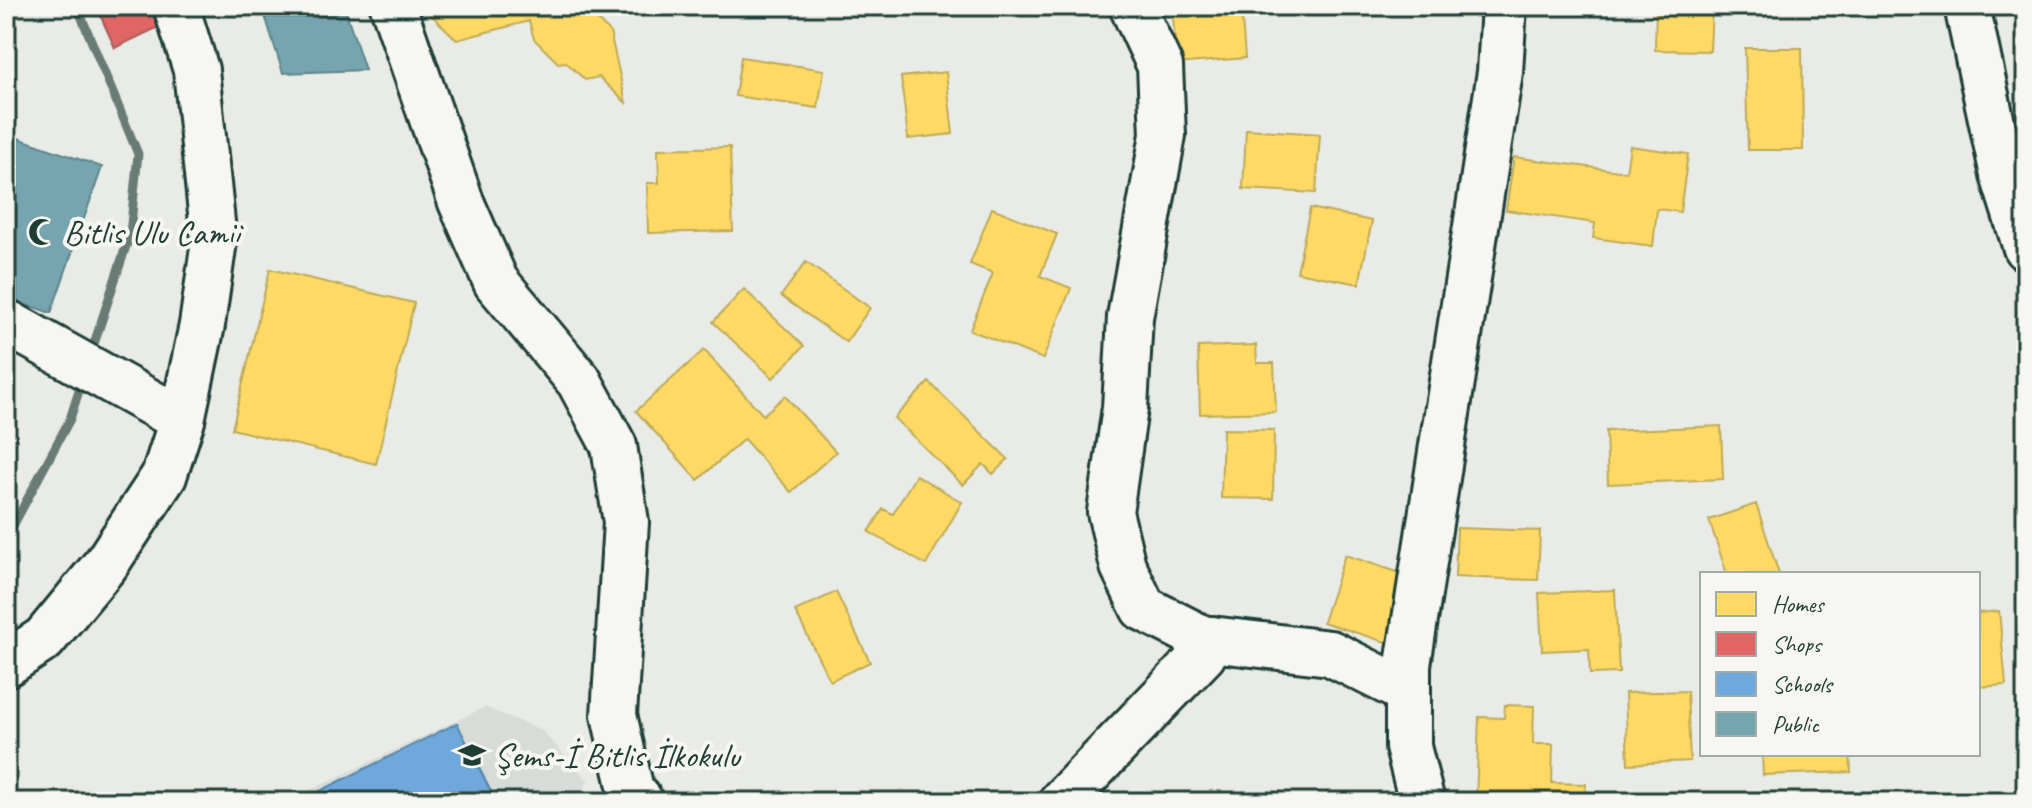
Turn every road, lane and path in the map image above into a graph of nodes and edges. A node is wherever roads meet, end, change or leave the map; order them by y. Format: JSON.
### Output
{"nodes":[{"id":1,"x":176,"y":6,"type":"edge"},
{"id":2,"x":393,"y":6,"type":"edge"},
{"id":3,"x":1132,"y":6,"type":"edge"},
{"id":4,"x":1504,"y":6,"type":"edge"},
{"id":5,"x":1967,"y":6,"type":"edge"},
{"id":6,"x":2026,"y":248,"type":"edge"},
{"id":7,"x":6,"y":322,"type":"edge"},
{"id":8,"x":182,"y":420,"type":"junction"},
{"id":9,"x":1212,"y":639,"type":"junction"},
{"id":10,"x":6,"y":664,"type":"edge"},
{"id":11,"x":1408,"y":692,"type":"junction"},
{"id":12,"x":641,"y":802,"type":"edge"},
{"id":13,"x":1061,"y":802,"type":"edge"},
{"id":14,"x":1422,"y":802,"type":"edge"}],
"edges":[{"from":1,"to":8,"type":"street"},
{"from":2,"to":12,"type":"street"},
{"from":3,"to":9,"type":"street"},
{"from":4,"to":11,"type":"street"},
{"from":5,"to":6,"type":"street"},
{"from":7,"to":8,"type":"street"},
{"from":8,"to":10,"type":"street"},
{"from":9,"to":11,"type":"street"},
{"from":9,"to":13,"type":"street"},
{"from":11,"to":14,"type":"street"}]}
